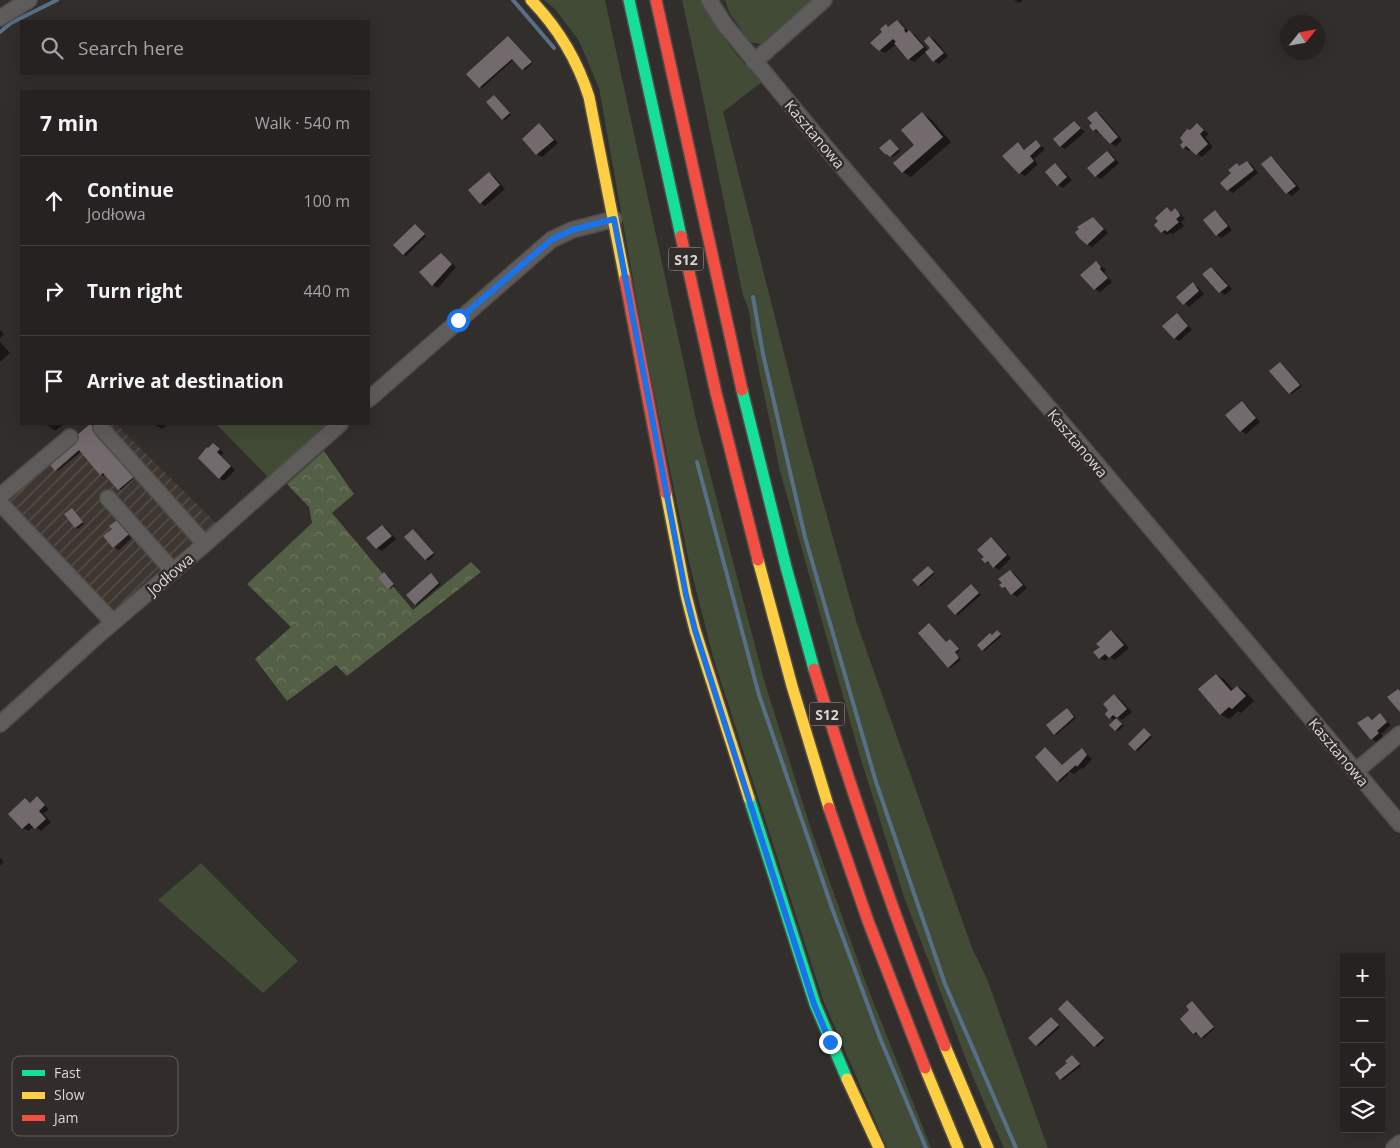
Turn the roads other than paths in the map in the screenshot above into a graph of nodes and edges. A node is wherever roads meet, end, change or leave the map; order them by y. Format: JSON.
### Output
{"nodes":[{"id":1,"x":29,"y":0,"type":"edge"},
{"id":2,"x":531,"y":0,"type":"edge"},
{"id":3,"x":629,"y":0,"type":"edge"},
{"id":4,"x":656,"y":0,"type":"edge"},
{"id":5,"x":709,"y":0,"type":"edge"},
{"id":6,"x":824,"y":0,"type":"edge"},
{"id":7,"x":0,"y":18,"type":"edge"},
{"id":8,"x":754,"y":62,"type":"junction"},
{"id":9,"x":614,"y":219,"type":"junction"},
{"id":10,"x":370,"y":398,"type":"edge"},
{"id":11,"x":339,"y":425,"type":"edge"},
{"id":12,"x":101,"y":428,"type":"dead end"},
{"id":13,"x":70,"y":437,"type":"dead end"},
{"id":14,"x":0,"y":496,"type":"edge"},
{"id":15,"x":108,"y":498,"type":"dead end"},
{"id":16,"x":0,"y":503,"type":"edge"},
{"id":17,"x":205,"y":544,"type":"junction"},
{"id":18,"x":173,"y":571,"type":"junction"},
{"id":19,"x":113,"y":622,"type":"junction"},
{"id":20,"x":0,"y":724,"type":"edge"},
{"id":21,"x":1400,"y":734,"type":"edge"},
{"id":22,"x":1356,"y":772,"type":"junction"},
{"id":23,"x":1400,"y":824,"type":"edge"},
{"id":24,"x":1400,"y":1143,"type":"edge"},
{"id":25,"x":879,"y":1148,"type":"edge"},
{"id":26,"x":958,"y":1148,"type":"edge"},
{"id":27,"x":988,"y":1148,"type":"edge"},
{"id":28,"x":1394,"y":1148,"type":"edge"}],
"edges":[{"from":1,"to":7,"type":"street"},
{"from":2,"to":9,"type":"main road"},
{"from":3,"to":26,"type":"main road","number":"S12"},
{"from":4,"to":27,"type":"main road","number":"S12"},
{"from":5,"to":8,"type":"street","name":"Kasztanowa"},
{"from":6,"to":8,"type":"street"},
{"from":8,"to":22,"type":"street","name":"Kasztanowa"},
{"from":9,"to":10,"type":"street"},
{"from":9,"to":25,"type":"main road"},
{"from":11,"to":17,"type":"street","name":"Jodłowa"},
{"from":12,"to":17,"type":"street"},
{"from":13,"to":14,"type":"street"},
{"from":15,"to":18,"type":"street"},
{"from":16,"to":19,"type":"street"},
{"from":17,"to":18,"type":"street","name":"Jodłowa"},
{"from":18,"to":19,"type":"street","name":"Jodłowa"},
{"from":19,"to":20,"type":"street","name":"Jodłowa"},
{"from":21,"to":22,"type":"street"},
{"from":22,"to":23,"type":"street","name":"Kasztanowa"},
{"from":24,"to":28,"type":"street"}]}
